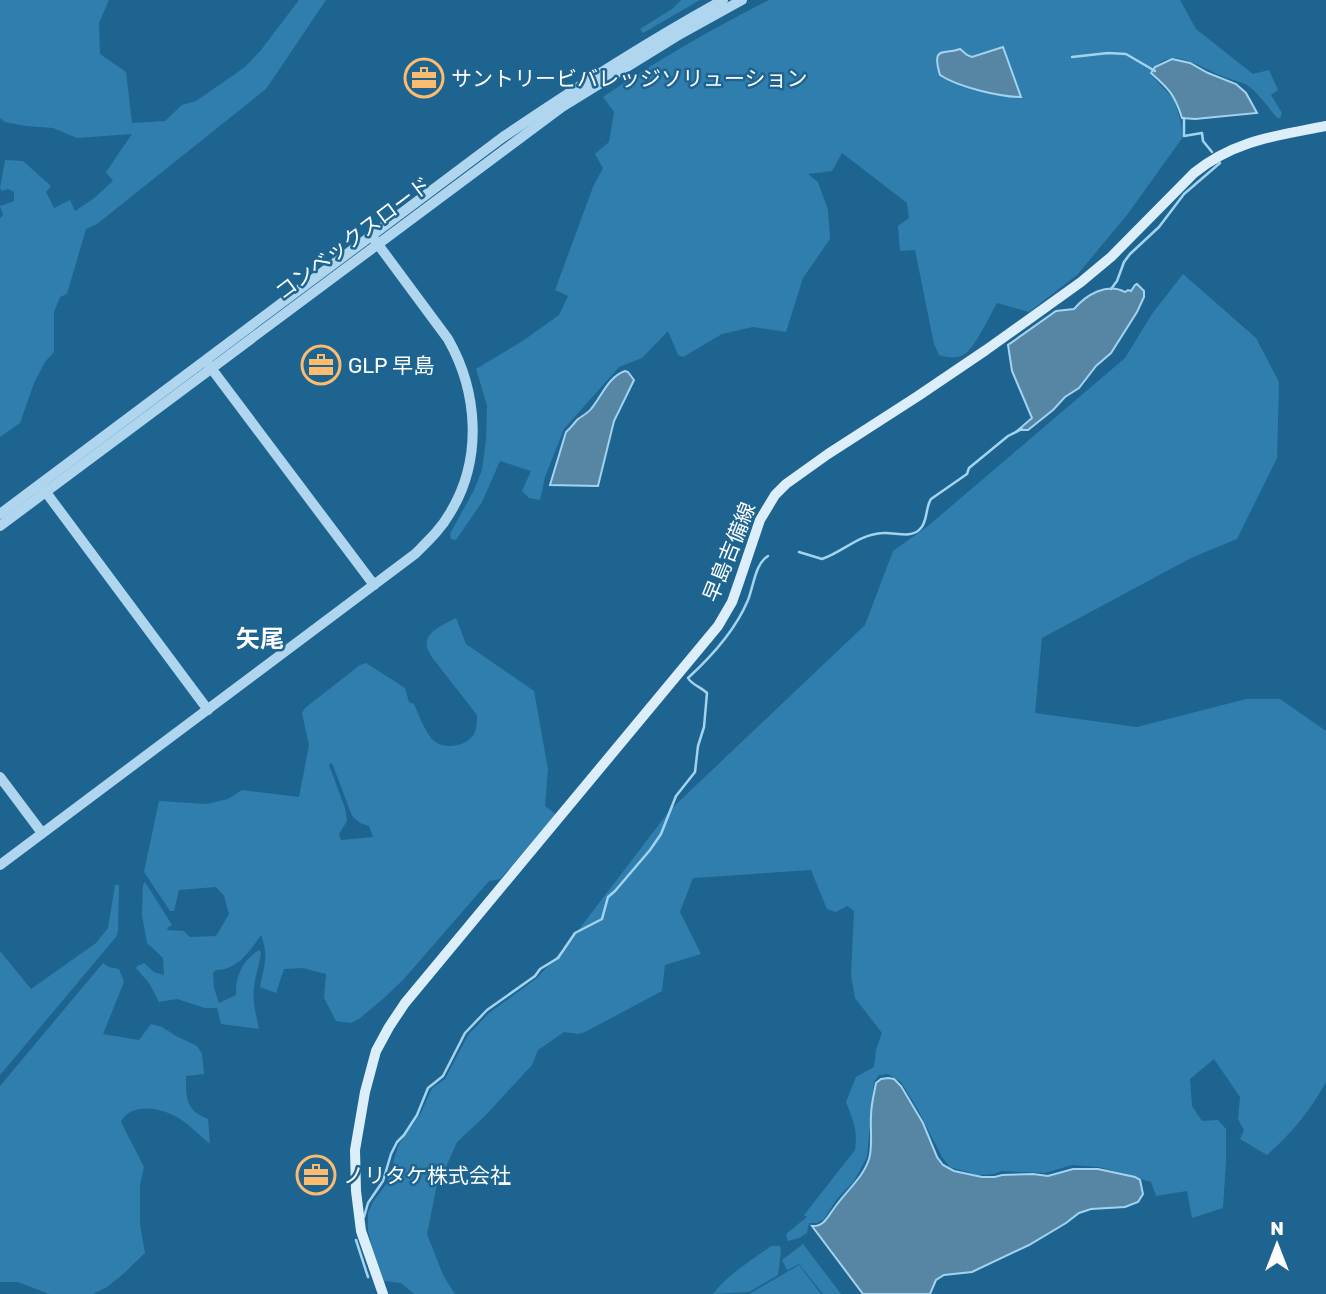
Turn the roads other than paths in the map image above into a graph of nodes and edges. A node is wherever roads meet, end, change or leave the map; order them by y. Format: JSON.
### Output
{"nodes":[{"id":1,"x":723,"y":0,"type":"edge"},
{"id":2,"x":742,"y":0,"type":"edge"},
{"id":3,"x":1326,"y":126,"type":"edge"},
{"id":4,"x":374,"y":240,"type":"junction"},
{"id":5,"x":207,"y":363,"type":"junction"},
{"id":6,"x":42,"y":488,"type":"junction"},
{"id":7,"x":0,"y":514,"type":"edge"},
{"id":8,"x":0,"y":526,"type":"edge"},
{"id":9,"x":374,"y":585,"type":"junction"},
{"id":10,"x":208,"y":710,"type":"junction"},
{"id":11,"x":0,"y":777,"type":"edge"},
{"id":12,"x":43,"y":834,"type":"junction"},
{"id":13,"x":0,"y":865,"type":"edge"},
{"id":14,"x":383,"y":1294,"type":"edge"}],
"edges":[{"from":1,"to":4,"type":"street","name":"コンベックスロード"},
{"from":2,"to":4,"type":"street","name":"コンベックスロード"},
{"from":3,"to":14,"type":"main road","name":"早島吉備線"},
{"from":4,"to":5,"type":"street","name":"コンベックスロード"},
{"from":4,"to":9,"type":"street"},
{"from":5,"to":6,"type":"street","name":"コンベックスロード"},
{"from":5,"to":9,"type":"street"},
{"from":6,"to":7,"type":"street","name":"コンベックスロード"},
{"from":6,"to":8,"type":"street","name":"コンベックスロード"},
{"from":6,"to":10,"type":"street"},
{"from":9,"to":10,"type":"street"},
{"from":10,"to":12,"type":"street"},
{"from":11,"to":12,"type":"street"},
{"from":12,"to":13,"type":"street"}]}
